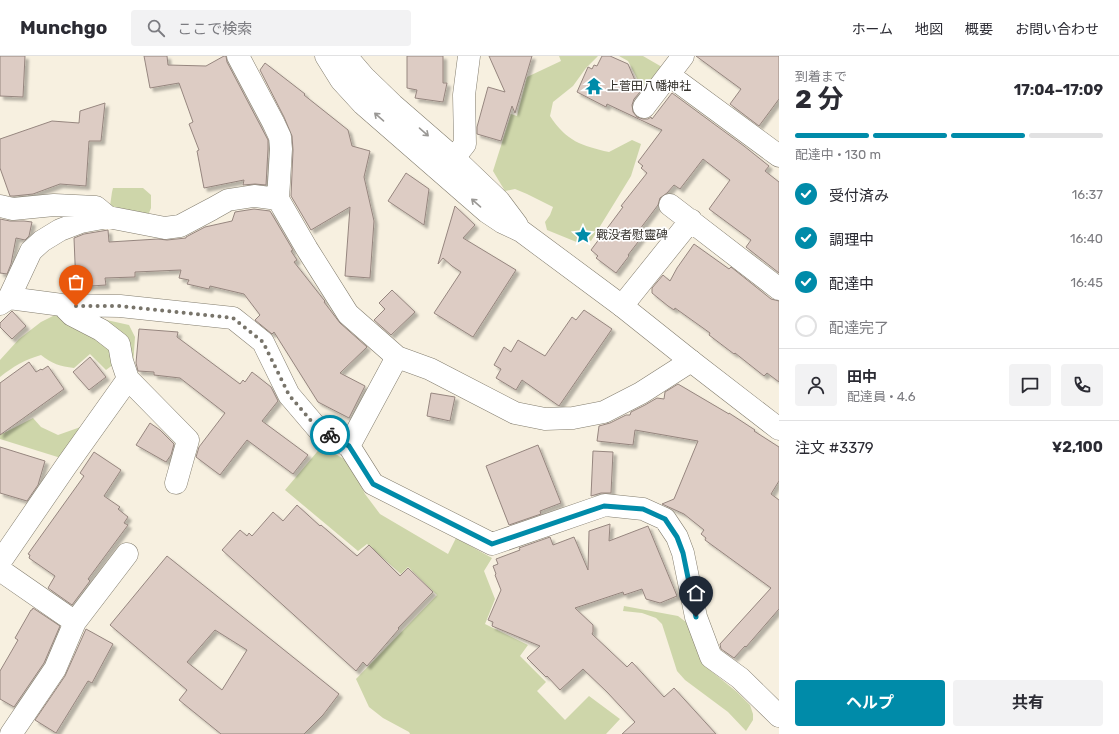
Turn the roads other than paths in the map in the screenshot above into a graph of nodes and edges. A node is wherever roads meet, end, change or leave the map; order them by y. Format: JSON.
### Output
{"nodes":[{"id":1,"x":238,"y":56,"type":"edge"},
{"id":2,"x":326,"y":56,"type":"edge"},
{"id":3,"x":346,"y":56,"type":"edge"},
{"id":4,"x":469,"y":56,"type":"edge"},
{"id":5,"x":683,"y":56,"type":"edge"},
{"id":6,"x":670,"y":75,"type":"junction"},
{"id":7,"x":644,"y":107,"type":"dead end"},
{"id":8,"x":779,"y":156,"type":"edge"},
{"id":9,"x":454,"y":158,"type":"junction"},
{"id":10,"x":278,"y":199,"type":"junction"},
{"id":11,"x":670,"y":205,"type":"dead end"},
{"id":12,"x":0,"y":206,"type":"edge"},
{"id":13,"x":108,"y":217,"type":"junction"},
{"id":14,"x":691,"y":220,"type":"junction"},
{"id":15,"x":521,"y":231,"type":"junction"},
{"id":16,"x":779,"y":289,"type":"edge"},
{"id":17,"x":4,"y":301,"type":"edge"},
{"id":18,"x":62,"y":305,"type":"junction"},
{"id":19,"x":622,"y":306,"type":"junction"},
{"id":20,"x":397,"y":357,"type":"junction"},
{"id":21,"x":691,"y":361,"type":"junction"},
{"id":22,"x":128,"y":380,"type":"junction"},
{"id":23,"x":779,"y":429,"type":"edge"},
{"id":24,"x":349,"y":446,"type":"junction"},
{"id":25,"x":176,"y":483,"type":"dead end"},
{"id":26,"x":127,"y":554,"type":"dead end"},
{"id":27,"x":0,"y":562,"type":"edge"},
{"id":28,"x":0,"y":570,"type":"edge"},
{"id":29,"x":75,"y":622,"type":"junction"},
{"id":30,"x":779,"y":716,"type":"edge"},
{"id":31,"x":11,"y":734,"type":"edge"}],
"edges":[{"from":1,"to":10,"type":"street"},
{"from":15,"to":2,"type":"street","one_way":true},
{"from":3,"to":9,"type":"street","one_way":true},
{"from":4,"to":9,"type":"street"},
{"from":5,"to":6,"type":"street"},
{"from":6,"to":7,"type":"street"},
{"from":6,"to":8,"type":"street"},
{"from":9,"to":15,"type":"street"},
{"from":10,"to":13,"type":"street"},
{"from":10,"to":20,"type":"street"},
{"from":11,"to":14,"type":"street"},
{"from":12,"to":13,"type":"street"},
{"from":13,"to":17,"type":"street"},
{"from":14,"to":16,"type":"street"},
{"from":14,"to":19,"type":"street"},
{"from":15,"to":19,"type":"street"},
{"from":17,"to":18,"type":"street"},
{"from":18,"to":22,"type":"street"},
{"from":18,"to":24,"type":"street"},
{"from":19,"to":21,"type":"street"},
{"from":20,"to":21,"type":"street"},
{"from":20,"to":24,"type":"street"},
{"from":21,"to":23,"type":"street"},
{"from":22,"to":25,"type":"street"},
{"from":22,"to":27,"type":"street"},
{"from":24,"to":30,"type":"street"},
{"from":26,"to":29,"type":"street"},
{"from":28,"to":29,"type":"street"},
{"from":29,"to":31,"type":"street"}]}
